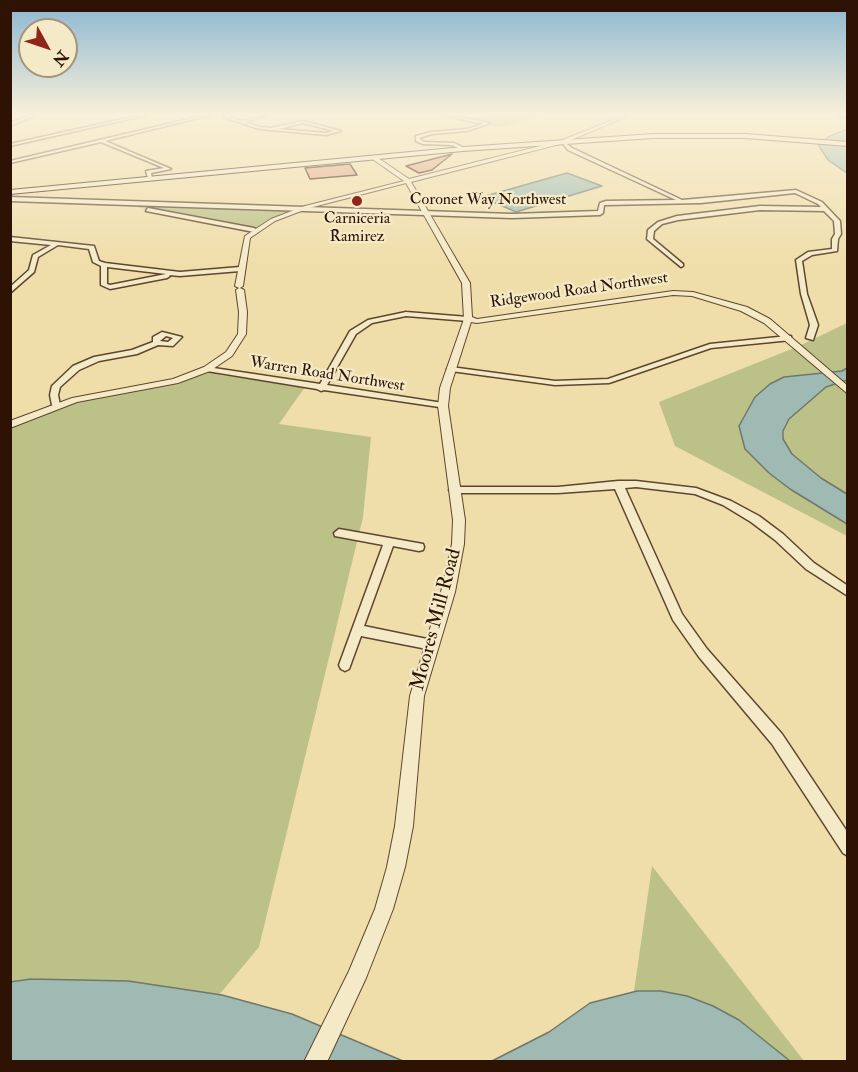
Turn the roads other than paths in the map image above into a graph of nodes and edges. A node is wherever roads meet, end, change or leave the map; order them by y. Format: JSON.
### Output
{"nodes":[{"id":1,"x":160,"y":165,"type":"edge"},
{"id":2,"x":281,"y":165,"type":"edge"},
{"id":3,"x":383,"y":165,"type":"edge"},
{"id":4,"x":473,"y":165,"type":"edge"},
{"id":5,"x":604,"y":165,"type":"edge"},
{"id":6,"x":149,"y":175,"type":"junction"},
{"id":7,"x":406,"y":182,"type":"junction"},
{"id":8,"x":45,"y":188,"type":"junction"},
{"id":9,"x":10,"y":191,"type":"edge"},
{"id":10,"x":10,"y":199,"type":"edge"},
{"id":11,"x":42,"y":200,"type":"junction"},
{"id":12,"x":684,"y":202,"type":"junction"},
{"id":13,"x":125,"y":204,"type":"junction"},
{"id":14,"x":825,"y":209,"type":"junction"},
{"id":15,"x":296,"y":210,"type":"junction"},
{"id":16,"x":427,"y":215,"type":"junction"},
{"id":17,"x":254,"y":230,"type":"junction"},
{"id":18,"x":10,"y":239,"type":"edge"},
{"id":19,"x":58,"y":243,"type":"junction"},
{"id":20,"x":104,"y":265,"type":"junction"},
{"id":21,"x":681,"y":265,"type":"dead end"},
{"id":22,"x":241,"y":267,"type":"junction"},
{"id":23,"x":180,"y":274,"type":"junction"},
{"id":24,"x":10,"y":291,"type":"edge"},
{"id":25,"x":468,"y":319,"type":"junction"},
{"id":26,"x":788,"y":338,"type":"junction"},
{"id":27,"x":810,"y":338,"type":"dead end"},
{"id":28,"x":157,"y":344,"type":"dead end"},
{"id":29,"x":207,"y":369,"type":"junction"},
{"id":30,"x":452,"y":369,"type":"junction"},
{"id":31,"x":321,"y":389,"type":"junction"},
{"id":32,"x":848,"y":391,"type":"edge"},
{"id":33,"x":56,"y":405,"type":"junction"},
{"id":34,"x":443,"y":406,"type":"junction"},
{"id":35,"x":10,"y":424,"type":"edge"},
{"id":36,"x":618,"y":484,"type":"junction"},
{"id":37,"x":454,"y":490,"type":"junction"},
{"id":38,"x":339,"y":533,"type":"dead end"},
{"id":39,"x":388,"y":543,"type":"junction"},
{"id":40,"x":419,"y":547,"type":"dead end"},
{"id":41,"x":848,"y":592,"type":"edge"},
{"id":42,"x":357,"y":630,"type":"junction"},
{"id":43,"x":432,"y":645,"type":"junction"},
{"id":44,"x":345,"y":665,"type":"dead end"},
{"id":45,"x":848,"y":848,"type":"edge"},
{"id":46,"x":315,"y":1062,"type":"edge"}],
"edges":[{"from":1,"to":6,"type":"street"},
{"from":2,"to":6,"type":"main road"},
{"from":3,"to":7,"type":"street","name":"Moores Mill Road"},
{"from":4,"to":7,"type":"street"},
{"from":5,"to":12,"type":"street"},
{"from":6,"to":8,"type":"main road"},
{"from":7,"to":15,"type":"street"},
{"from":7,"to":16,"type":"street","name":"Moores Mill Road"},
{"from":8,"to":9,"type":"main road"},
{"from":8,"to":11,"type":"street"},
{"from":10,"to":11,"type":"street","name":"Coronet Way Northwest"},
{"from":11,"to":13,"type":"street","name":"Coronet Way Northwest"},
{"from":12,"to":14,"type":"street","name":"Coronet Way Northwest"},
{"from":12,"to":16,"type":"street","name":"Coronet Way Northwest"},
{"from":13,"to":15,"type":"street","name":"Coronet Way Northwest"},
{"from":13,"to":17,"type":"street"},
{"from":14,"to":21,"type":"street"},
{"from":14,"to":27,"type":"street","name":"Coronet Way Northwest"},
{"from":15,"to":16,"type":"street","name":"Coronet Way Northwest"},
{"from":15,"to":17,"type":"street"},
{"from":16,"to":25,"type":"street","name":"Moores Mill Road"},
{"from":17,"to":22,"type":"street"},
{"from":18,"to":19,"type":"street"},
{"from":19,"to":20,"type":"street"},
{"from":19,"to":24,"type":"street"},
{"from":20,"to":23,"type":"street"},
{"from":20,"to":23,"type":"street"},
{"from":22,"to":23,"type":"street"},
{"from":22,"to":29,"type":"street"},
{"from":25,"to":26,"type":"street","name":"Ridgewood Road Northwest"},
{"from":25,"to":30,"type":"street","name":"Moores Mill Road"},
{"from":25,"to":31,"type":"street","name":"Ridgewood Road Northwest"},
{"from":26,"to":30,"type":"street"},
{"from":26,"to":32,"type":"street","name":"Ridgewood Road Northwest"},
{"from":28,"to":33,"type":"street"},
{"from":29,"to":31,"type":"street","name":"Warren Road Northwest"},
{"from":29,"to":33,"type":"street"},
{"from":30,"to":34,"type":"street","name":"Moores Mill Road"},
{"from":31,"to":34,"type":"street","name":"Warren Road Northwest"},
{"from":33,"to":35,"type":"street"},
{"from":34,"to":37,"type":"street","name":"Moores Mill Road"},
{"from":36,"to":37,"type":"street"},
{"from":36,"to":41,"type":"street"},
{"from":36,"to":45,"type":"street"},
{"from":37,"to":43,"type":"street","name":"Moores Mill Road"},
{"from":38,"to":39,"type":"street"},
{"from":39,"to":40,"type":"street"},
{"from":39,"to":42,"type":"street"},
{"from":42,"to":43,"type":"street"},
{"from":42,"to":44,"type":"street"},
{"from":43,"to":46,"type":"street","name":"Moores Mill Road"}]}
